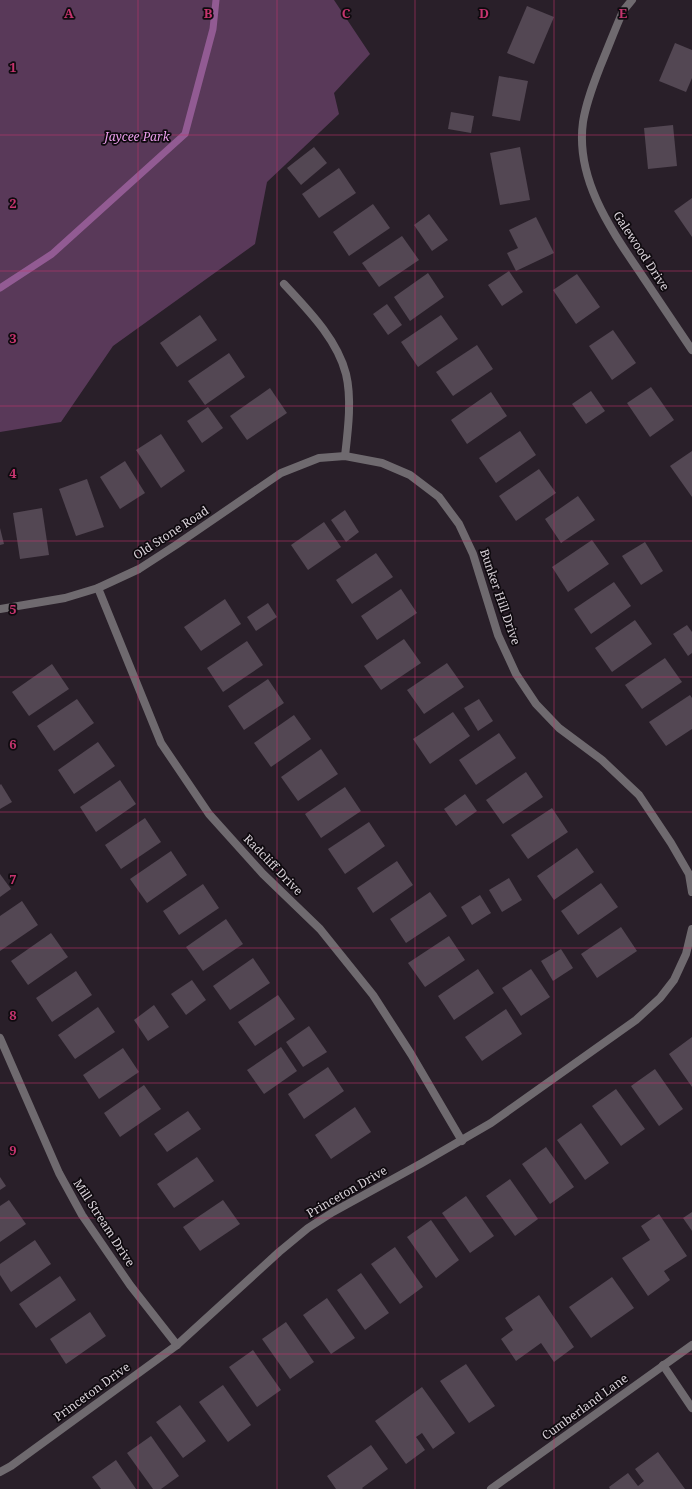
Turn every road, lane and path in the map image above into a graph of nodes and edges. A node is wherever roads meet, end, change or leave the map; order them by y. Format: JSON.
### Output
{"nodes":[{"id":1,"x":632,"y":0,"type":"edge"},
{"id":2,"x":284,"y":284,"type":"dead end"},
{"id":3,"x":692,"y":350,"type":"edge"},
{"id":4,"x":345,"y":456,"type":"junction"},
{"id":5,"x":98,"y":588,"type":"junction"},
{"id":6,"x":0,"y":609,"type":"edge"},
{"id":7,"x":692,"y":892,"type":"edge"},
{"id":8,"x":692,"y":930,"type":"edge"},
{"id":9,"x":0,"y":1038,"type":"edge"},
{"id":10,"x":462,"y":1141,"type":"junction"},
{"id":11,"x":177,"y":1345,"type":"junction"},
{"id":12,"x":692,"y":1345,"type":"edge"},
{"id":13,"x":663,"y":1365,"type":"junction"},
{"id":14,"x":692,"y":1408,"type":"edge"},
{"id":15,"x":0,"y":1472,"type":"edge"},
{"id":16,"x":491,"y":1489,"type":"edge"}],
"edges":[{"from":1,"to":3,"type":"street","name":"Galewood Drive"},
{"from":2,"to":4,"type":"street"},
{"from":4,"to":5,"type":"street","name":"Old Stone Road"},
{"from":4,"to":7,"type":"street","name":"Bunker Hill Drive"},
{"from":5,"to":6,"type":"street","name":"Old Stone Road"},
{"from":5,"to":10,"type":"street","name":"Radcliff Drive"},
{"from":8,"to":10,"type":"street","name":"Princeton Drive"},
{"from":9,"to":11,"type":"street","name":"Mill Stream Drive"},
{"from":10,"to":11,"type":"street","name":"Princeton Drive"},
{"from":11,"to":15,"type":"street","name":"Princeton Drive"},
{"from":12,"to":13,"type":"street","name":"Cumberland Lane"},
{"from":13,"to":14,"type":"street"},
{"from":13,"to":16,"type":"street","name":"Cumberland Lane"}]}
